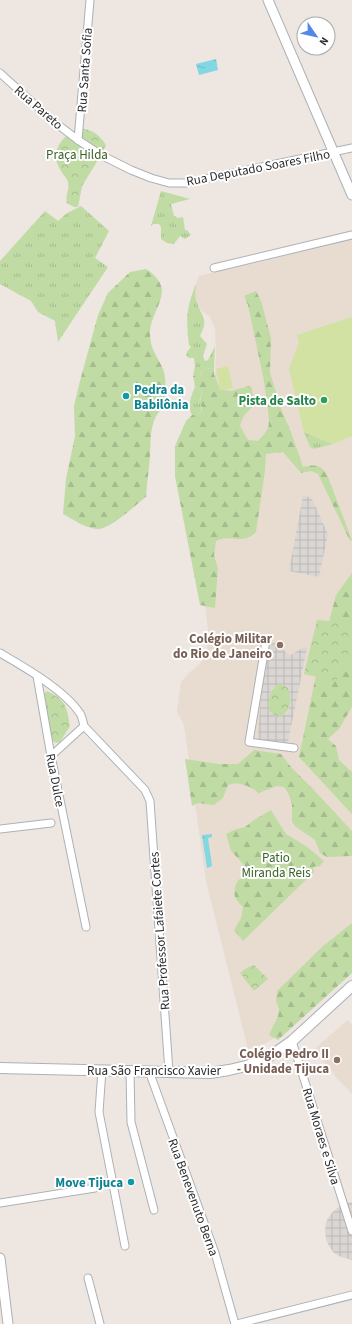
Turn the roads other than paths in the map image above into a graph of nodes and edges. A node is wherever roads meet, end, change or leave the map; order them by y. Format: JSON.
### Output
{"nodes":[{"id":1,"x":90,"y":0,"type":"edge"},
{"id":2,"x":268,"y":0,"type":"edge"},
{"id":3,"x":0,"y":73,"type":"edge"},
{"id":4,"x":78,"y":140,"type":"junction"},
{"id":5,"x":352,"y":148,"type":"edge"},
{"id":6,"x":333,"y":152,"type":"junction"},
{"id":7,"x":352,"y":195,"type":"edge"},
{"id":8,"x":352,"y":235,"type":"edge"},
{"id":9,"x":214,"y":268,"type":"dead end"},
{"id":10,"x":266,"y":641,"type":"dead end"},
{"id":11,"x":0,"y":653,"type":"edge"},
{"id":12,"x":37,"y":676,"type":"junction"},
{"id":13,"x":84,"y":726,"type":"junction"},
{"id":14,"x":294,"y":748,"type":"dead end"},
{"id":15,"x":51,"y":756,"type":"junction"},
{"id":16,"x":51,"y":823,"type":"dead end"},
{"id":17,"x":0,"y":829,"type":"edge"},
{"id":18,"x":86,"y":927,"type":"dead end"},
{"id":19,"x":352,"y":986,"type":"edge"},
{"id":20,"x":292,"y":1040,"type":"junction"},
{"id":21,"x":0,"y":1068,"type":"edge"},
{"id":22,"x":102,"y":1070,"type":"junction"},
{"id":23,"x":130,"y":1071,"type":"junction"},
{"id":24,"x":149,"y":1071,"type":"junction"},
{"id":25,"x":169,"y":1072,"type":"junction"},
{"id":26,"x":95,"y":1188,"type":"dead end"},
{"id":27,"x":0,"y":1203,"type":"edge"},
{"id":28,"x":154,"y":1210,"type":"dead end"},
{"id":29,"x":352,"y":1231,"type":"edge"},
{"id":30,"x":125,"y":1246,"type":"dead end"},
{"id":31,"x":0,"y":1258,"type":"edge"},
{"id":32,"x":88,"y":1278,"type":"dead end"},
{"id":33,"x":352,"y":1295,"type":"edge"},
{"id":34,"x":8,"y":1324,"type":"edge"},
{"id":35,"x":100,"y":1324,"type":"edge"},
{"id":36,"x":236,"y":1324,"type":"edge"}],
"edges":[{"from":1,"to":4,"type":"street","name":"Rua Santa Sofia"},
{"from":2,"to":6,"type":"street"},
{"from":3,"to":4,"type":"street","name":"Rua Pareto"},
{"from":4,"to":6,"type":"street","name":"Rua Deputado Soares Filho"},
{"from":5,"to":6,"type":"street","name":"Rua Deputado Soares Filho"},
{"from":6,"to":7,"type":"street"},
{"from":8,"to":9,"type":"street"},
{"from":10,"to":14,"type":"street"},
{"from":11,"to":12,"type":"street"},
{"from":12,"to":13,"type":"street"},
{"from":12,"to":15,"type":"street","name":"Rua Dulce"},
{"from":13,"to":15,"type":"street"},
{"from":13,"to":25,"type":"street","name":"Rua Professor Lafaiete Cortes"},
{"from":15,"to":18,"type":"street","name":"Rua Dulce"},
{"from":16,"to":17,"type":"street"},
{"from":19,"to":20,"type":"main road","name":"Rua São Francisco Xavier"},
{"from":20,"to":25,"type":"main road","name":"Rua São Francisco Xavier"},
{"from":20,"to":29,"type":"street","name":"Rua Moraes e Silva"},
{"from":21,"to":22,"type":"main road","name":"Rua São Francisco Xavier"},
{"from":22,"to":23,"type":"main road","name":"Rua São Francisco Xavier"},
{"from":22,"to":30,"type":"street"},
{"from":23,"to":24,"type":"main road","name":"Rua São Francisco Xavier"},
{"from":23,"to":28,"type":"street"},
{"from":24,"to":25,"type":"main road","name":"Rua São Francisco Xavier"},
{"from":24,"to":36,"type":"street","name":"Rua Benevenuto Berna"},
{"from":26,"to":27,"type":"street"},
{"from":31,"to":34,"type":"street"},
{"from":32,"to":35,"type":"street"},
{"from":33,"to":36,"type":"street"}]}
